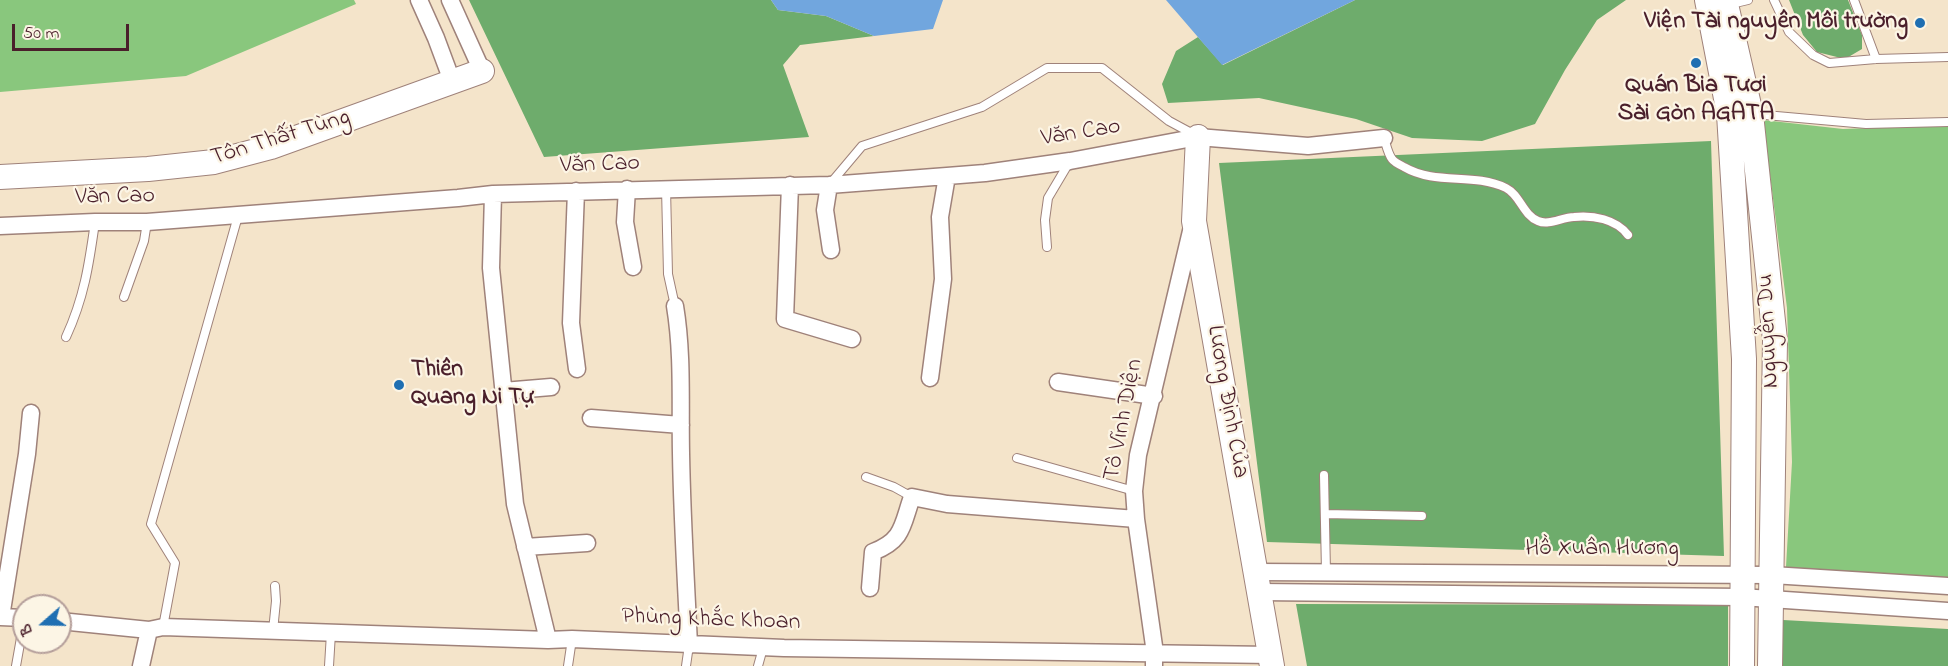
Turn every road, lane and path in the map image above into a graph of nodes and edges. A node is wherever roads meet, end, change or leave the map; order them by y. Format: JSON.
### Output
{"nodes":[{"id":1,"x":419,"y":0,"type":"edge"},
{"id":2,"x":450,"y":0,"type":"edge"},
{"id":3,"x":1774,"y":0,"type":"edge"},
{"id":4,"x":1854,"y":0,"type":"edge"},
{"id":5,"x":1727,"y":1,"type":"edge"},
{"id":6,"x":1948,"y":57,"type":"edge"},
{"id":7,"x":1876,"y":59,"type":"junction"},
{"id":8,"x":482,"y":71,"type":"joint"},
{"id":9,"x":452,"y":81,"type":"junction"},
{"id":10,"x":1740,"y":114,"type":"junction"},
{"id":11,"x":1948,"y":122,"type":"edge"},
{"id":12,"x":1198,"y":137,"type":"junction"},
{"id":13,"x":1384,"y":138,"type":"joint"},
{"id":14,"x":1070,"y":161,"type":"junction"},
{"id":15,"x":946,"y":176,"type":"junction"},
{"id":16,"x":0,"y":177,"type":"edge"},
{"id":17,"x":829,"y":184,"type":"junction"},
{"id":18,"x":790,"y":185,"type":"junction"},
{"id":19,"x":666,"y":188,"type":"junction"},
{"id":20,"x":627,"y":189,"type":"junction"},
{"id":21,"x":576,"y":191,"type":"junction"},
{"id":22,"x":493,"y":194,"type":"junction"},
{"id":23,"x":238,"y":216,"type":"junction"},
{"id":24,"x":1194,"y":221,"type":"junction"},
{"id":25,"x":94,"y":222,"type":"junction"},
{"id":26,"x":147,"y":222,"type":"junction"},
{"id":27,"x":0,"y":226,"type":"edge"},
{"id":28,"x":1628,"y":235,"type":"dead end"},
{"id":29,"x":1047,"y":247,"type":"dead end"},
{"id":30,"x":831,"y":250,"type":"dead end"},
{"id":31,"x":633,"y":267,"type":"dead end"},
{"id":32,"x":124,"y":297,"type":"dead end"},
{"id":33,"x":675,"y":306,"type":"joint"},
{"id":34,"x":66,"y":338,"type":"dead end"},
{"id":35,"x":852,"y":339,"type":"dead end"},
{"id":36,"x":577,"y":369,"type":"dead end"},
{"id":37,"x":930,"y":378,"type":"dead end"},
{"id":38,"x":1058,"y":382,"type":"dead end"},
{"id":39,"x":551,"y":387,"type":"dead end"},
{"id":40,"x":503,"y":391,"type":"junction"},
{"id":41,"x":1154,"y":396,"type":"junction"},
{"id":42,"x":31,"y":413,"type":"dead end"},
{"id":43,"x":591,"y":418,"type":"dead end"},
{"id":44,"x":681,"y":425,"type":"junction"},
{"id":45,"x":1017,"y":458,"type":"dead end"},
{"id":46,"x":1324,"y":475,"type":"dead end"},
{"id":47,"x":866,"y":477,"type":"dead end"},
{"id":48,"x":1134,"y":491,"type":"junction"},
{"id":49,"x":912,"y":497,"type":"junction"},
{"id":50,"x":1325,"y":514,"type":"junction"},
{"id":51,"x":1422,"y":516,"type":"dead end"},
{"id":52,"x":1136,"y":519,"type":"junction"},
{"id":53,"x":587,"y":543,"type":"dead end"},
{"id":54,"x":525,"y":547,"type":"junction"},
{"id":55,"x":1326,"y":572,"type":"junction"},
{"id":56,"x":1772,"y":575,"type":"junction"},
{"id":57,"x":1258,"y":582,"type":"junction"},
{"id":58,"x":275,"y":586,"type":"dead end"},
{"id":59,"x":1742,"y":586,"type":"junction"},
{"id":60,"x":1948,"y":586,"type":"edge"},
{"id":61,"x":870,"y":588,"type":"dead end"},
{"id":62,"x":1771,"y":599,"type":"junction"},
{"id":63,"x":1948,"y":611,"type":"edge"},
{"id":64,"x":0,"y":617,"type":"edge"},
{"id":65,"x":72,"y":622,"type":"edge"},
{"id":66,"x":156,"y":628,"type":"junction"},
{"id":67,"x":273,"y":631,"type":"junction"},
{"id":68,"x":331,"y":633,"type":"junction"},
{"id":69,"x":572,"y":639,"type":"junction"},
{"id":70,"x":548,"y":640,"type":"junction"},
{"id":71,"x":689,"y":645,"type":"junction"},
{"id":72,"x":763,"y":648,"type":"junction"},
{"id":73,"x":1154,"y":660,"type":"edge"},
{"id":74,"x":1272,"y":661,"type":"edge"},
{"id":75,"x":141,"y":666,"type":"edge"},
{"id":76,"x":329,"y":666,"type":"edge"},
{"id":77,"x":568,"y":666,"type":"edge"},
{"id":78,"x":686,"y":666,"type":"edge"},
{"id":79,"x":758,"y":666,"type":"edge"},
{"id":80,"x":1742,"y":666,"type":"edge"},
{"id":81,"x":1770,"y":666,"type":"edge"}],
"edges":[{"from":1,"to":9,"type":"street"},
{"from":2,"to":8,"type":"street"},
{"from":3,"to":7,"type":"lane"},
{"from":4,"to":7,"type":"lane"},
{"from":5,"to":10,"type":"street","name":"Nguyễn Du"},
{"from":6,"to":7,"type":"lane"},
{"from":8,"to":9,"type":"street","name":"Tôn Thất Tùng"},
{"from":9,"to":16,"type":"street","name":"Tôn Thất Tùng"},
{"from":10,"to":11,"type":"lane"},
{"from":10,"to":56,"type":"street","name":"Nguyễn Du"},
{"from":10,"to":59,"type":"street","name":"Nguyễn Du"},
{"from":12,"to":13,"type":"street","name":"Văn Cao"},
{"from":12,"to":14,"type":"street","name":"Văn Cao"},
{"from":12,"to":17,"type":"lane"},
{"from":12,"to":24,"type":"street","name":"Lương Định Của"},
{"from":13,"to":28,"type":"lane"},
{"from":14,"to":15,"type":"street","name":"Văn Cao"},
{"from":14,"to":29,"type":"lane"},
{"from":15,"to":17,"type":"street","name":"Văn Cao"},
{"from":15,"to":37,"type":"street"},
{"from":17,"to":18,"type":"street","name":"Văn Cao"},
{"from":17,"to":30,"type":"street"},
{"from":18,"to":19,"type":"street","name":"Văn Cao"},
{"from":18,"to":35,"type":"street"},
{"from":19,"to":20,"type":"street","name":"Văn Cao"},
{"from":19,"to":33,"type":"lane"},
{"from":20,"to":21,"type":"street","name":"Văn Cao"},
{"from":20,"to":31,"type":"street"},
{"from":21,"to":22,"type":"street","name":"Văn Cao"},
{"from":21,"to":36,"type":"street"},
{"from":22,"to":23,"type":"street","name":"Văn Cao"},
{"from":22,"to":40,"type":"street"},
{"from":23,"to":26,"type":"street","name":"Văn Cao"},
{"from":23,"to":66,"type":"lane"},
{"from":24,"to":41,"type":"street","name":"Tô Vĩnh Diện"},
{"from":24,"to":57,"type":"street","name":"Lương Định Của"},
{"from":25,"to":26,"type":"street","name":"Văn Cao"},
{"from":25,"to":27,"type":"street","name":"Văn Cao"},
{"from":25,"to":34,"type":"lane"},
{"from":26,"to":32,"type":"lane"},
{"from":33,"to":44,"type":"street"},
{"from":38,"to":41,"type":"street"},
{"from":39,"to":40,"type":"street"},
{"from":40,"to":54,"type":"street"},
{"from":41,"to":48,"type":"street","name":"Tô Vĩnh Diện"},
{"from":42,"to":64,"type":"street"},
{"from":43,"to":44,"type":"street"},
{"from":44,"to":71,"type":"street"},
{"from":45,"to":48,"type":"lane"},
{"from":46,"to":50,"type":"lane"},
{"from":47,"to":49,"type":"lane"},
{"from":48,"to":52,"type":"street","name":"Tô Vĩnh Diện"},
{"from":49,"to":52,"type":"street"},
{"from":49,"to":61,"type":"street"},
{"from":50,"to":51,"type":"lane"},
{"from":50,"to":55,"type":"lane"},
{"from":52,"to":73,"type":"street","name":"Tô Vĩnh Diện"},
{"from":53,"to":54,"type":"street"},
{"from":54,"to":70,"type":"street"},
{"from":55,"to":57,"type":"street","name":"Hồ Xuân Hương"},
{"from":55,"to":59,"type":"street","name":"Hồ Xuân Hương"},
{"from":56,"to":59,"type":"street","name":"Hồ Xuân Hương"},
{"from":56,"to":60,"type":"street","name":"Hồ Xuân Hương"},
{"from":56,"to":62,"type":"street","name":"Nguyễn Du"},
{"from":57,"to":59,"type":"street","name":"Hồ Xuân Hương"},
{"from":57,"to":74,"type":"street","name":"Lương Định Của"},
{"from":58,"to":67,"type":"lane"},
{"from":59,"to":62,"type":"street","name":"Hồ Xuân Hương"},
{"from":59,"to":80,"type":"street","name":"Nguyễn Du"},
{"from":62,"to":63,"type":"street","name":"Hồ Xuân Hương"},
{"from":62,"to":81,"type":"street","name":"Nguyễn Du"},
{"from":65,"to":66,"type":"street","name":"Phùng Khắc Khoan"},
{"from":66,"to":67,"type":"street","name":"Phùng Khắc Khoan"},
{"from":66,"to":75,"type":"street"},
{"from":67,"to":68,"type":"street","name":"Phùng Khắc Khoan"},
{"from":68,"to":70,"type":"street","name":"Phùng Khắc Khoan"},
{"from":68,"to":76,"type":"lane"},
{"from":69,"to":70,"type":"street","name":"Phùng Khắc Khoan"},
{"from":69,"to":71,"type":"street","name":"Phùng Khắc Khoan"},
{"from":69,"to":77,"type":"lane"},
{"from":71,"to":72,"type":"street","name":"Phùng Khắc Khoan"},
{"from":71,"to":78,"type":"lane"},
{"from":72,"to":73,"type":"street","name":"Phùng Khắc Khoan"},
{"from":72,"to":79,"type":"lane"},
{"from":73,"to":74,"type":"street","name":"Phùng Khắc Khoan"}]}
